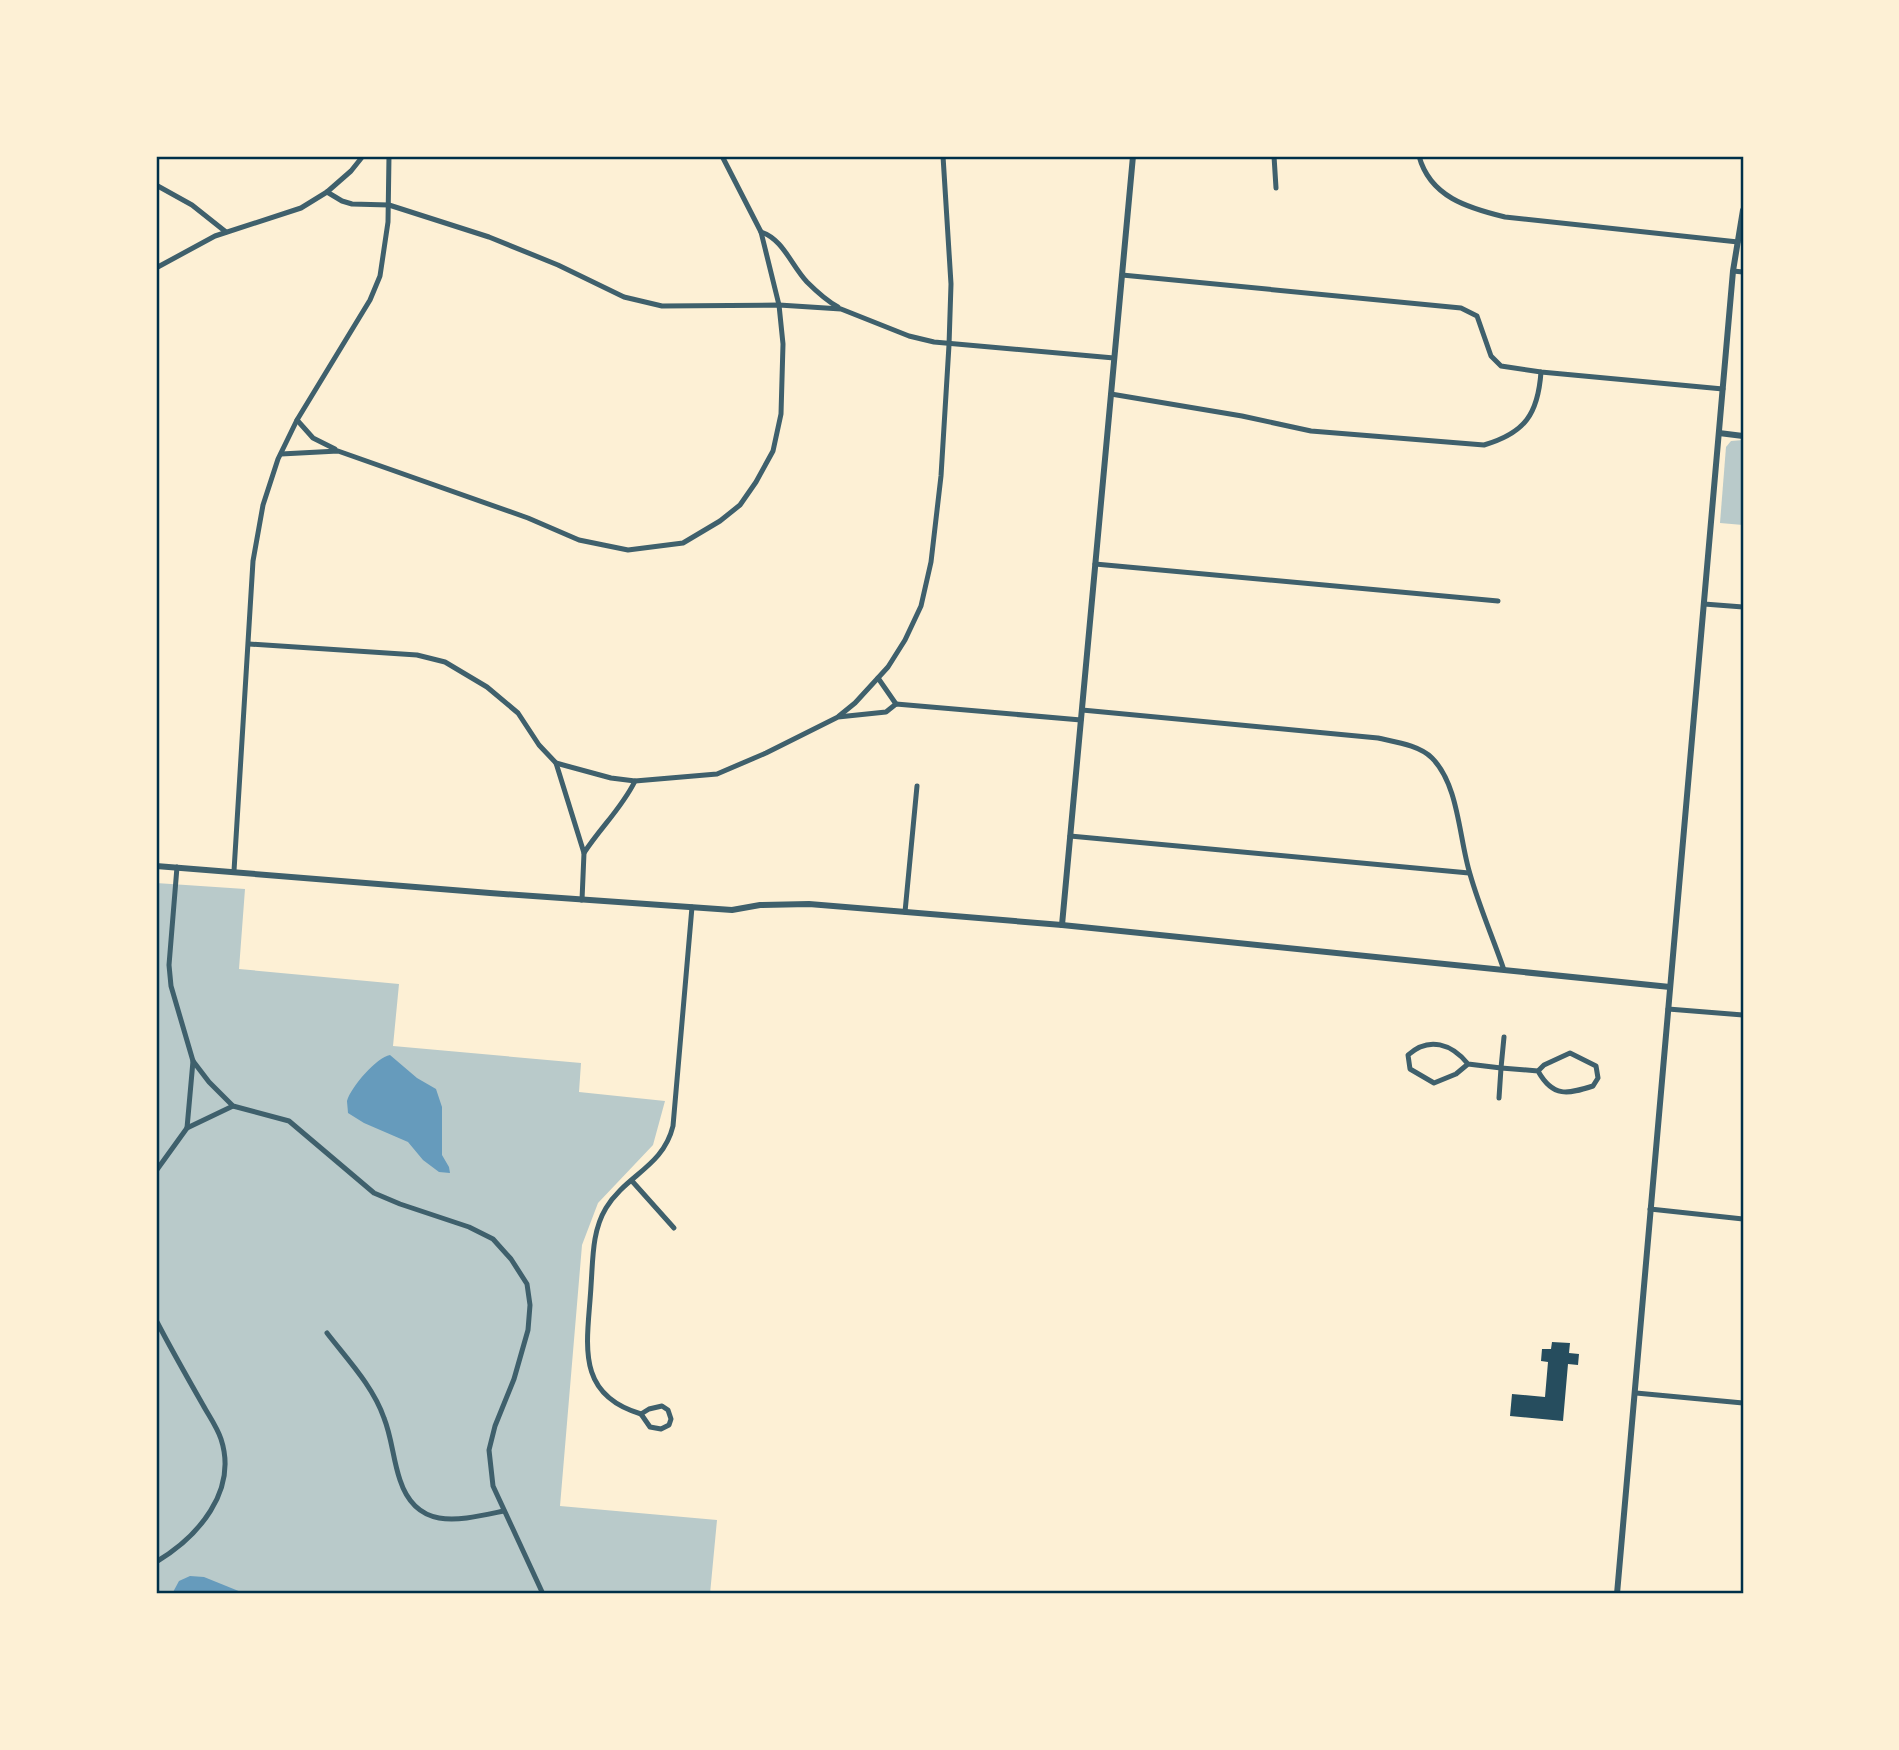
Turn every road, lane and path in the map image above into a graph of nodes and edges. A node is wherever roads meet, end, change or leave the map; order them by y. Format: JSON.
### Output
{"nodes":[{"id":1,"x":363,"y":156,"type":"edge"},
{"id":2,"x":389,"y":156,"type":"edge"},
{"id":3,"x":722,"y":156,"type":"edge"},
{"id":4,"x":943,"y":156,"type":"edge"},
{"id":5,"x":1133,"y":156,"type":"edge"},
{"id":6,"x":1274,"y":156,"type":"edge"},
{"id":7,"x":1413,"y":156,"type":"edge"},
{"id":8,"x":1419,"y":158,"type":"edge"},
{"id":9,"x":156,"y":185,"type":"edge"},
{"id":10,"x":1276,"y":188,"type":"dead end"},
{"id":11,"x":327,"y":192,"type":"junction"},
{"id":12,"x":389,"y":205,"type":"junction"},
{"id":13,"x":1743,"y":211,"type":"edge"},
{"id":14,"x":226,"y":232,"type":"junction"},
{"id":15,"x":761,"y":232,"type":"junction"},
{"id":16,"x":1738,"y":243,"type":"junction"},
{"id":17,"x":156,"y":268,"type":"edge"},
{"id":18,"x":1733,"y":271,"type":"junction"},
{"id":19,"x":1743,"y":272,"type":"edge"},
{"id":20,"x":1122,"y":275,"type":"junction"},
{"id":21,"x":779,"y":305,"type":"junction"},
{"id":22,"x":841,"y":309,"type":"junction"},
{"id":23,"x":950,"y":345,"type":"junction"},
{"id":24,"x":1114,"y":358,"type":"junction"},
{"id":25,"x":1541,"y":372,"type":"junction"},
{"id":26,"x":1723,"y":389,"type":"junction"},
{"id":27,"x":1111,"y":394,"type":"junction"},
{"id":28,"x":297,"y":420,"type":"junction"},
{"id":29,"x":1719,"y":433,"type":"junction"},
{"id":30,"x":1743,"y":436,"type":"edge"},
{"id":31,"x":338,"y":451,"type":"junction"},
{"id":32,"x":281,"y":454,"type":"junction"},
{"id":33,"x":1095,"y":564,"type":"junction"},
{"id":34,"x":1498,"y":601,"type":"dead end"},
{"id":35,"x":1704,"y":604,"type":"junction"},
{"id":36,"x":1743,"y":607,"type":"edge"},
{"id":37,"x":249,"y":644,"type":"junction"},
{"id":38,"x":878,"y":678,"type":"junction"},
{"id":39,"x":896,"y":704,"type":"junction"},
{"id":40,"x":1082,"y":710,"type":"junction"},
{"id":41,"x":838,"y":717,"type":"junction"},
{"id":42,"x":1081,"y":720,"type":"junction"},
{"id":43,"x":556,"y":763,"type":"junction"},
{"id":44,"x":635,"y":781,"type":"junction"},
{"id":45,"x":917,"y":786,"type":"dead end"},
{"id":46,"x":1070,"y":836,"type":"junction"},
{"id":47,"x":584,"y":853,"type":"junction"},
{"id":48,"x":156,"y":866,"type":"edge"},
{"id":49,"x":177,"y":867,"type":"junction"},
{"id":50,"x":234,"y":871,"type":"junction"},
{"id":51,"x":1469,"y":873,"type":"junction"},
{"id":52,"x":583,"y":900,"type":"junction"},
{"id":53,"x":692,"y":907,"type":"junction"},
{"id":54,"x":905,"y":912,"type":"junction"},
{"id":55,"x":1062,"y":925,"type":"junction"},
{"id":56,"x":1504,"y":970,"type":"junction"},
{"id":57,"x":1670,"y":987,"type":"junction"},
{"id":58,"x":1668,"y":1009,"type":"junction"},
{"id":59,"x":1743,"y":1015,"type":"edge"},
{"id":60,"x":1504,"y":1037,"type":"dead end"},
{"id":61,"x":193,"y":1062,"type":"junction"},
{"id":62,"x":1468,"y":1064,"type":"junction"},
{"id":63,"x":1501,"y":1068,"type":"junction"},
{"id":64,"x":1538,"y":1071,"type":"junction"},
{"id":65,"x":1499,"y":1098,"type":"dead end"},
{"id":66,"x":233,"y":1107,"type":"junction"},
{"id":67,"x":187,"y":1128,"type":"junction"},
{"id":68,"x":156,"y":1171,"type":"edge"},
{"id":69,"x":632,"y":1181,"type":"junction"},
{"id":70,"x":1650,"y":1209,"type":"junction"},
{"id":71,"x":1743,"y":1219,"type":"edge"},
{"id":72,"x":674,"y":1228,"type":"dead end"},
{"id":73,"x":156,"y":1320,"type":"edge"},
{"id":74,"x":327,"y":1333,"type":"dead end"},
{"id":75,"x":1636,"y":1393,"type":"junction"},
{"id":76,"x":1743,"y":1403,"type":"edge"},
{"id":77,"x":641,"y":1415,"type":"junction"},
{"id":78,"x":503,"y":1511,"type":"junction"},
{"id":79,"x":156,"y":1562,"type":"edge"},
{"id":80,"x":543,"y":1594,"type":"edge"},
{"id":81,"x":1617,"y":1594,"type":"edge"}],
"edges":[{"from":1,"to":11,"type":"street"},
{"from":2,"to":12,"type":"street"},
{"from":3,"to":15,"type":"street"},
{"from":4,"to":23,"type":"street"},
{"from":5,"to":20,"type":"street"},
{"from":6,"to":10,"type":"street"},
{"from":7,"to":8,"type":"street"},
{"from":8,"to":16,"type":"street"},
{"from":9,"to":14,"type":"street"},
{"from":11,"to":12,"type":"street"},
{"from":11,"to":14,"type":"street"},
{"from":12,"to":21,"type":"street"},
{"from":12,"to":28,"type":"street"},
{"from":13,"to":16,"type":"street"},
{"from":14,"to":17,"type":"street"},
{"from":15,"to":21,"type":"street"},
{"from":15,"to":22,"type":"street"},
{"from":16,"to":18,"type":"street"},
{"from":18,"to":19,"type":"street"},
{"from":18,"to":26,"type":"street"},
{"from":20,"to":24,"type":"street"},
{"from":20,"to":25,"type":"street"},
{"from":21,"to":22,"type":"street"},
{"from":21,"to":31,"type":"street"},
{"from":22,"to":23,"type":"street"},
{"from":23,"to":24,"type":"street"},
{"from":23,"to":38,"type":"street"},
{"from":24,"to":27,"type":"street"},
{"from":25,"to":26,"type":"street"},
{"from":25,"to":27,"type":"street"},
{"from":26,"to":29,"type":"street"},
{"from":27,"to":33,"type":"street"},
{"from":28,"to":31,"type":"street"},
{"from":28,"to":32,"type":"street"},
{"from":29,"to":30,"type":"street"},
{"from":29,"to":35,"type":"street"},
{"from":31,"to":32,"type":"street"},
{"from":32,"to":37,"type":"street"},
{"from":33,"to":34,"type":"street"},
{"from":33,"to":40,"type":"street"},
{"from":35,"to":36,"type":"street"},
{"from":35,"to":57,"type":"street"},
{"from":37,"to":43,"type":"street"},
{"from":37,"to":50,"type":"street"},
{"from":38,"to":39,"type":"street"},
{"from":38,"to":41,"type":"street"},
{"from":39,"to":41,"type":"street"},
{"from":39,"to":42,"type":"street"},
{"from":40,"to":42,"type":"street"},
{"from":40,"to":51,"type":"street"},
{"from":41,"to":44,"type":"street"},
{"from":42,"to":46,"type":"street"},
{"from":43,"to":44,"type":"street"},
{"from":43,"to":47,"type":"street"},
{"from":44,"to":47,"type":"street"},
{"from":45,"to":54,"type":"street"},
{"from":46,"to":51,"type":"street"},
{"from":46,"to":55,"type":"street"},
{"from":47,"to":52,"type":"street"},
{"from":48,"to":49,"type":"street"},
{"from":49,"to":50,"type":"street"},
{"from":49,"to":61,"type":"street"},
{"from":50,"to":52,"type":"street"},
{"from":51,"to":56,"type":"street"},
{"from":52,"to":53,"type":"street"},
{"from":53,"to":54,"type":"street"},
{"from":53,"to":69,"type":"street"},
{"from":54,"to":55,"type":"street"},
{"from":55,"to":56,"type":"street"},
{"from":56,"to":57,"type":"street"},
{"from":57,"to":58,"type":"street"},
{"from":58,"to":59,"type":"street"},
{"from":58,"to":70,"type":"street"},
{"from":60,"to":63,"type":"street"},
{"from":61,"to":66,"type":"street"},
{"from":61,"to":67,"type":"street"},
{"from":62,"to":62,"type":"street"},
{"from":62,"to":63,"type":"street"},
{"from":63,"to":64,"type":"street"},
{"from":63,"to":65,"type":"street"},
{"from":64,"to":64,"type":"street"},
{"from":66,"to":67,"type":"street"},
{"from":66,"to":78,"type":"street"},
{"from":67,"to":68,"type":"street"},
{"from":69,"to":72,"type":"street"},
{"from":69,"to":77,"type":"street"},
{"from":70,"to":71,"type":"street"},
{"from":70,"to":75,"type":"street"},
{"from":73,"to":79,"type":"street"},
{"from":74,"to":78,"type":"street"},
{"from":75,"to":76,"type":"street"},
{"from":75,"to":81,"type":"street"},
{"from":77,"to":77,"type":"street"},
{"from":78,"to":80,"type":"street"}]}
